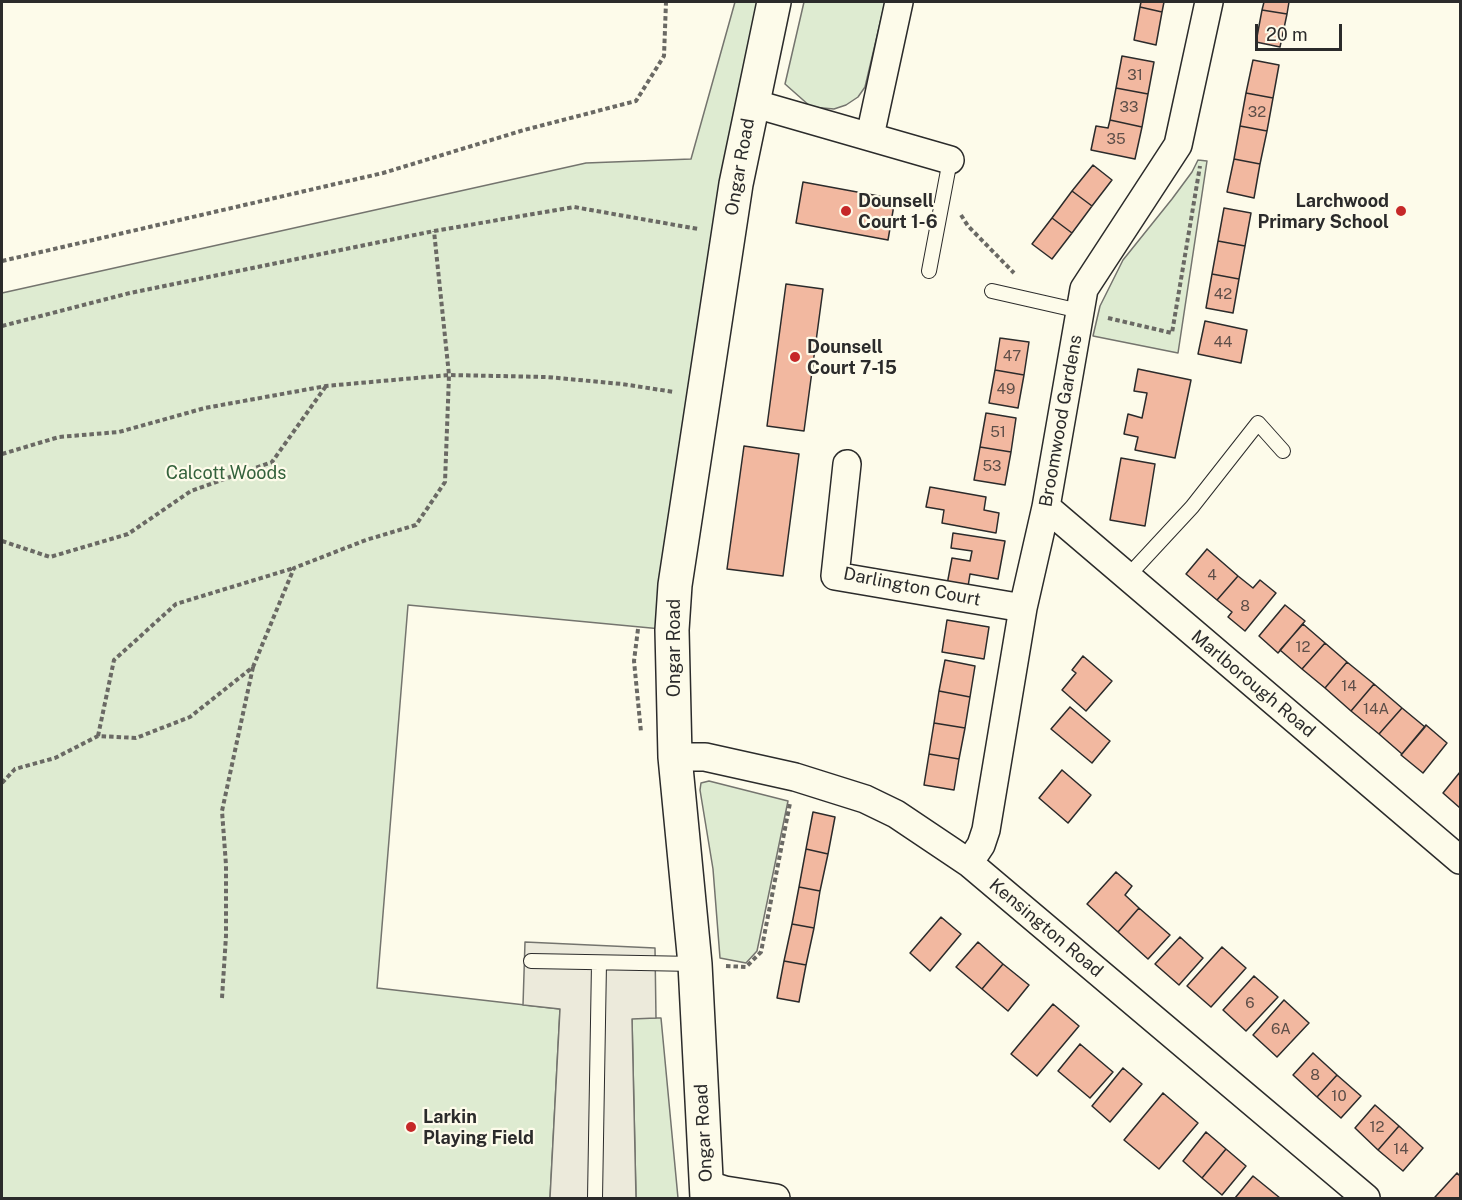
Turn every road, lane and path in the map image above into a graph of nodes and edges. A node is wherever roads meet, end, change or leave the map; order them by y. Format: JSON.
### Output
{"nodes":[{"id":1,"x":666,"y":2,"type":"edge"},
{"id":2,"x":774,"y":2,"type":"edge"},
{"id":3,"x":899,"y":2,"type":"edge"},
{"id":4,"x":1209,"y":2,"type":"edge"},
{"id":5,"x":752,"y":103,"type":"junction"},
{"id":6,"x":870,"y":136,"type":"junction"},
{"id":7,"x":1202,"y":159,"type":"dead end"},
{"id":8,"x":950,"y":160,"type":"joint"},
{"id":9,"x":945,"y":188,"type":"junction"},
{"id":10,"x":434,"y":231,"type":"junction"},
{"id":11,"x":729,"y":233,"type":"junction"},
{"id":12,"x":2,"y":261,"type":"edge"},
{"id":13,"x":929,"y":271,"type":"dead end"},
{"id":14,"x":992,"y":291,"type":"dead end"},
{"id":15,"x":1038,"y":302,"type":"junction"},
{"id":16,"x":1080,"y":311,"type":"junction"},
{"id":17,"x":2,"y":326,"type":"edge"},
{"id":18,"x":449,"y":375,"type":"junction"},
{"id":19,"x":326,"y":386,"type":"junction"},
{"id":20,"x":704,"y":398,"type":"junction"},
{"id":21,"x":1283,"y":451,"type":"dead end"},
{"id":22,"x":2,"y":454,"type":"edge"},
{"id":23,"x":847,"y":464,"type":"dead end"},
{"id":24,"x":1046,"y":507,"type":"junction"},
{"id":25,"x":2,"y":541,"type":"edge"},
{"id":26,"x":294,"y":568,"type":"junction"},
{"id":27,"x":1128,"y":576,"type":"junction"},
{"id":28,"x":1023,"y":608,"type":"junction"},
{"id":29,"x":253,"y":667,"type":"junction"},
{"id":30,"x":98,"y":736,"type":"junction"},
{"id":31,"x":675,"y":757,"type":"junction"},
{"id":32,"x":795,"y":777,"type":"junction"},
{"id":33,"x":2,"y":783,"type":"edge"},
{"id":34,"x":1461,"y":860,"type":"edge"},
{"id":35,"x":969,"y":863,"type":"junction"},
{"id":36,"x":531,"y":961,"type":"dead end"},
{"id":37,"x":599,"y":963,"type":"junction"},
{"id":38,"x":695,"y":964,"type":"junction"},
{"id":39,"x":222,"y":998,"type":"dead end"},
{"id":40,"x":706,"y":1191,"type":"edge"},
{"id":41,"x":595,"y":1198,"type":"edge"},
{"id":42,"x":776,"y":1198,"type":"edge"},
{"id":43,"x":1366,"y":1198,"type":"edge"}],
"edges":[{"from":1,"to":12,"type":"path"},
{"from":2,"to":5,"type":"main road","name":"Ongar Road"},
{"from":3,"to":6,"type":"street"},
{"from":4,"to":16,"type":"street","name":"Broomwood Gardens"},
{"from":5,"to":6,"type":"street","name":"Ongar Road"},
{"from":5,"to":11,"type":"main road","name":"Ongar Road"},
{"from":6,"to":8,"type":"street","name":"Ongar Road"},
{"from":7,"to":16,"type":"path"},
{"from":8,"to":9,"type":"lane"},
{"from":9,"to":13,"type":"lane"},
{"from":9,"to":15,"type":"path"},
{"from":10,"to":11,"type":"path"},
{"from":10,"to":17,"type":"path"},
{"from":10,"to":18,"type":"path"},
{"from":11,"to":20,"type":"main road","name":"Ongar Road"},
{"from":14,"to":15,"type":"lane"},
{"from":15,"to":16,"type":"lane"},
{"from":16,"to":24,"type":"street","name":"Broomwood Gardens"},
{"from":18,"to":19,"type":"path"},
{"from":18,"to":20,"type":"path"},
{"from":18,"to":26,"type":"path"},
{"from":19,"to":22,"type":"path"},
{"from":19,"to":25,"type":"path"},
{"from":20,"to":31,"type":"main road","name":"Ongar Road"},
{"from":21,"to":27,"type":"lane"},
{"from":23,"to":28,"type":"street","name":"Darlington Court"},
{"from":24,"to":27,"type":"street","name":"Marlborough Road"},
{"from":24,"to":28,"type":"street","name":"Broomwood Gardens"},
{"from":26,"to":29,"type":"path"},
{"from":26,"to":30,"type":"path"},
{"from":27,"to":34,"type":"street","name":"Marlborough Road"},
{"from":28,"to":35,"type":"street","name":"Broomwood Gardens"},
{"from":29,"to":30,"type":"path"},
{"from":29,"to":39,"type":"path"},
{"from":30,"to":33,"type":"path"},
{"from":31,"to":32,"type":"street","name":"Kensington Road"},
{"from":31,"to":38,"type":"main road","name":"Ongar Road"},
{"from":32,"to":35,"type":"street","name":"Kensington Road"},
{"from":32,"to":38,"type":"path"},
{"from":35,"to":43,"type":"street","name":"Kensington Road"},
{"from":36,"to":37,"type":"lane"},
{"from":37,"to":38,"type":"lane"},
{"from":37,"to":41,"type":"lane"},
{"from":38,"to":40,"type":"main road","name":"Ongar Road"},
{"from":40,"to":42,"type":"street"}]}
